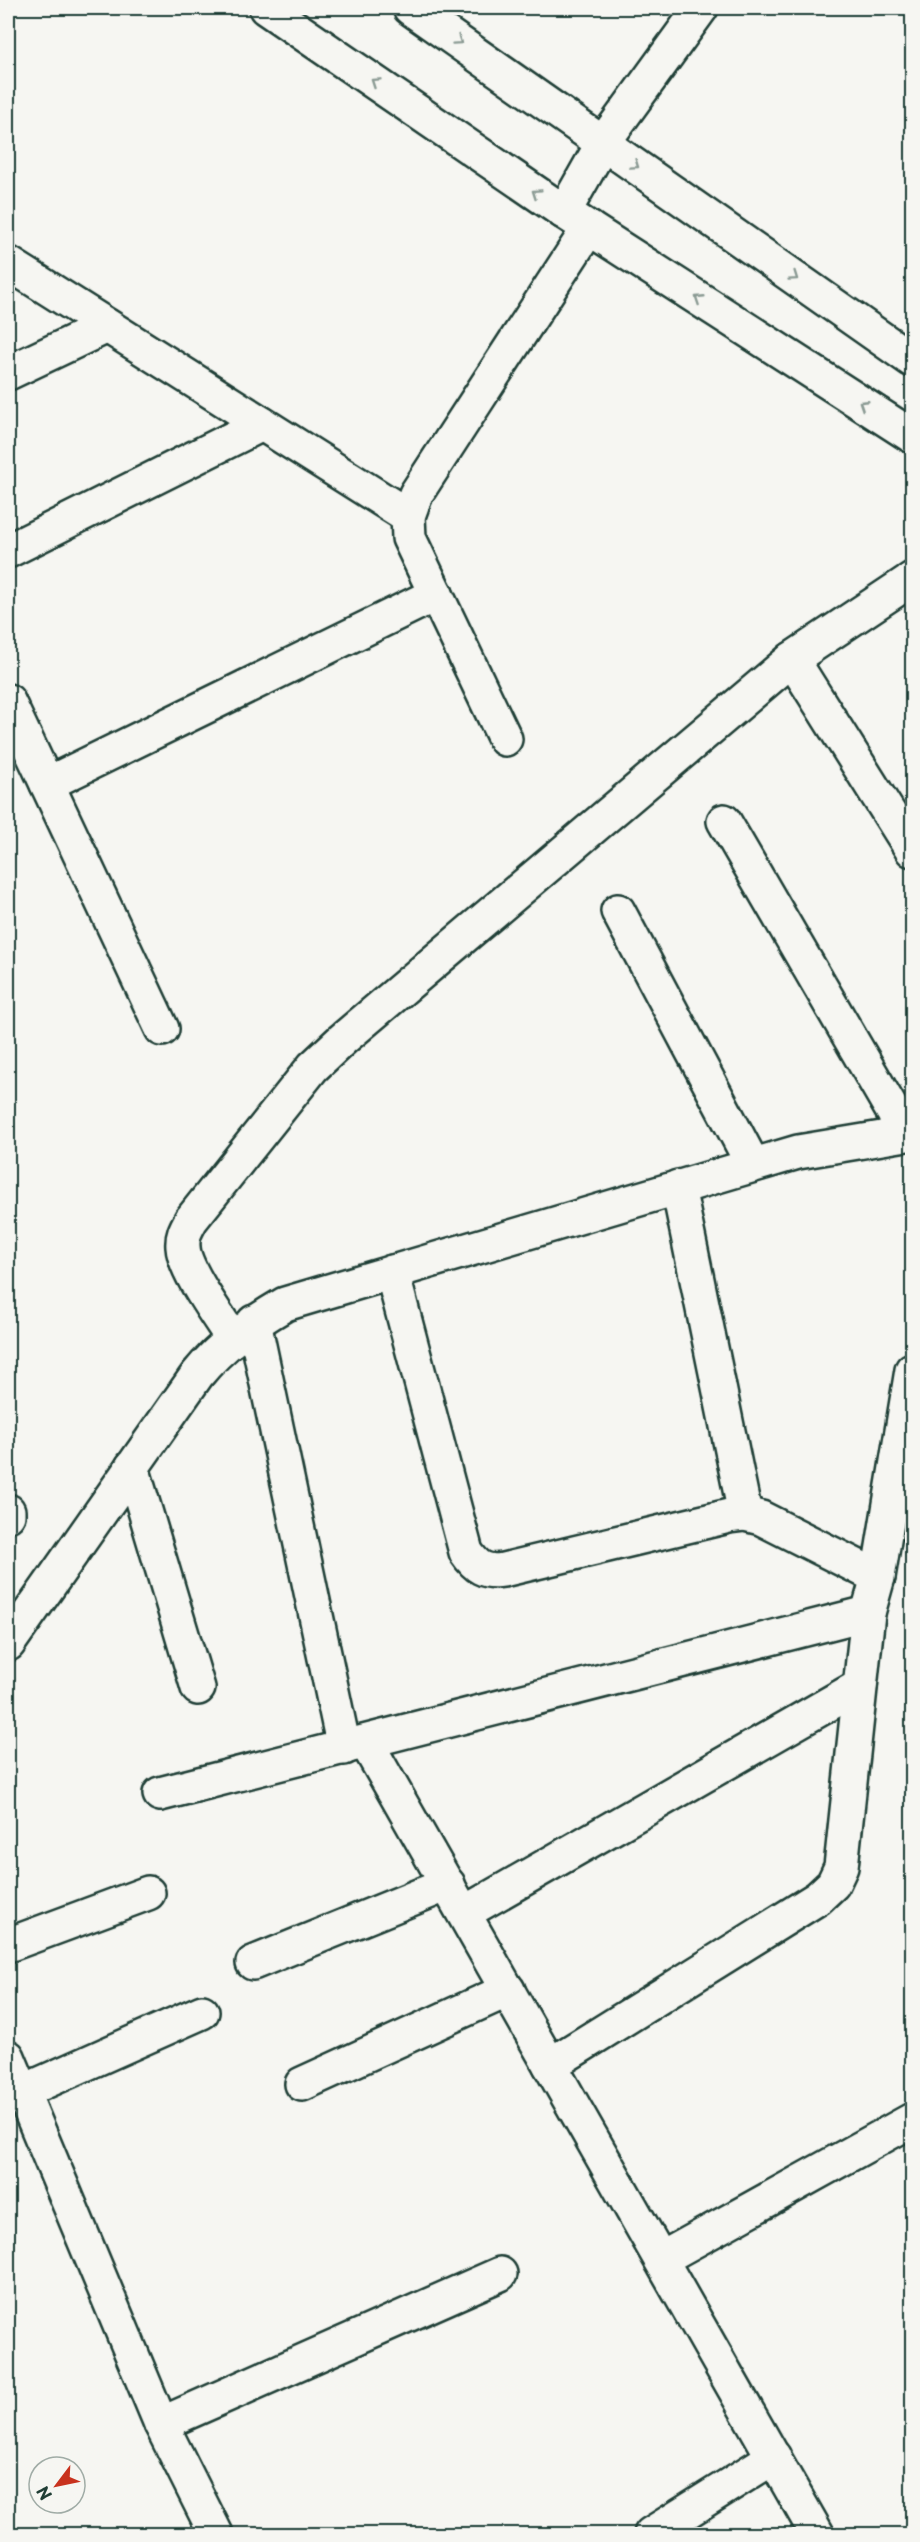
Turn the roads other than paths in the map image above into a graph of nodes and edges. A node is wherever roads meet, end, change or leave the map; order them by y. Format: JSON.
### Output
{"nodes":[{"id":1,"x":266,"y":8,"type":"edge"},
{"id":2,"x":410,"y":8,"type":"edge"},
{"id":3,"x":701,"y":8,"type":"edge"},
{"id":4,"x":603,"y":143,"type":"junction"},
{"id":5,"x":577,"y":220,"type":"junction"},
{"id":6,"x":8,"y":263,"type":"edge"},
{"id":7,"x":106,"y":326,"type":"junction"},
{"id":8,"x":912,"y":360,"type":"edge"},
{"id":9,"x":8,"y":374,"type":"edge"},
{"id":10,"x":261,"y":424,"type":"junction"},
{"id":11,"x":912,"y":436,"type":"edge"},
{"id":12,"x":408,"y":516,"type":"junction"},
{"id":13,"x":8,"y":551,"type":"edge"},
{"id":14,"x":912,"y":579,"type":"edge"},
{"id":15,"x":436,"y":594,"type":"junction"},
{"id":16,"x":792,"y":659,"type":"junction"},
{"id":17,"x":8,"y":701,"type":"edge"},
{"id":18,"x":505,"y":739,"type":"dead end"},
{"id":19,"x":46,"y":784,"type":"junction"},
{"id":20,"x":724,"y":821,"type":"dead end"},
{"id":21,"x":912,"y":850,"type":"edge"},
{"id":22,"x":618,"y":911,"type":"dead end"},
{"id":23,"x":162,"y":1029,"type":"dead end"},
{"id":24,"x":909,"y":1133,"type":"edge"},
{"id":25,"x":753,"y":1165,"type":"junction"},
{"id":26,"x":678,"y":1187,"type":"junction"},
{"id":27,"x":392,"y":1272,"type":"junction"},
{"id":28,"x":243,"y":1330,"type":"junction"},
{"id":29,"x":912,"y":1370,"type":"edge"},
{"id":30,"x":132,"y":1467,"type":"junction"},
{"id":31,"x":901,"y":1502,"type":"edge"},
{"id":32,"x":8,"y":1510,"type":"edge"},
{"id":33,"x":745,"y":1514,"type":"junction"},
{"id":34,"x":8,"y":1515,"type":"edge"},
{"id":35,"x":878,"y":1577,"type":"junction"},
{"id":36,"x":868,"y":1613,"type":"junction"},
{"id":37,"x":8,"y":1644,"type":"edge"},
{"id":38,"x":860,"y":1686,"type":"junction"},
{"id":39,"x":198,"y":1688,"type":"dead end"},
{"id":40,"x":355,"y":1745,"type":"junction"},
{"id":41,"x":160,"y":1794,"type":"dead end"},
{"id":42,"x":448,"y":1884,"type":"junction"},
{"id":43,"x":148,"y":1893,"type":"dead end"},
{"id":44,"x":464,"y":1913,"type":"junction"},
{"id":45,"x":8,"y":1945,"type":"edge"},
{"id":46,"x":253,"y":1963,"type":"dead end"},
{"id":47,"x":508,"y":1990,"type":"junction"},
{"id":48,"x":202,"y":2012,"type":"dead end"},
{"id":49,"x":8,"y":2057,"type":"edge"},
{"id":50,"x":550,"y":2065,"type":"junction"},
{"id":51,"x":302,"y":2085,"type":"dead end"},
{"id":52,"x":20,"y":2107,"type":"edge"},
{"id":53,"x":912,"y":2120,"type":"edge"},
{"id":54,"x":661,"y":2259,"type":"junction"},
{"id":55,"x":500,"y":2274,"type":"dead end"},
{"id":56,"x":161,"y":2424,"type":"junction"},
{"id":57,"x":774,"y":2457,"type":"junction"},
{"id":58,"x":216,"y":2535,"type":"edge"},
{"id":59,"x":651,"y":2535,"type":"edge"},
{"id":60,"x":818,"y":2535,"type":"edge"}],
"edges":[{"from":5,"to":1,"type":"street","one_way":true},
{"from":2,"to":4,"type":"street","one_way":true},
{"from":3,"to":4,"type":"street"},
{"from":4,"to":5,"type":"street"},
{"from":4,"to":8,"type":"street","one_way":true},
{"from":11,"to":5,"type":"street","one_way":true},
{"from":5,"to":12,"type":"street"},
{"from":6,"to":7,"type":"street"},
{"from":7,"to":9,"type":"street"},
{"from":7,"to":10,"type":"street"},
{"from":10,"to":12,"type":"street"},
{"from":10,"to":13,"type":"street"},
{"from":12,"to":15,"type":"street"},
{"from":14,"to":16,"type":"street"},
{"from":15,"to":18,"type":"street"},
{"from":15,"to":19,"type":"street"},
{"from":16,"to":21,"type":"street"},
{"from":16,"to":28,"type":"street"},
{"from":17,"to":19,"type":"street"},
{"from":19,"to":23,"type":"street"},
{"from":20,"to":24,"type":"street"},
{"from":22,"to":25,"type":"street"},
{"from":24,"to":25,"type":"street"},
{"from":25,"to":26,"type":"street"},
{"from":26,"to":27,"type":"street"},
{"from":26,"to":33,"type":"street"},
{"from":27,"to":28,"type":"street"},
{"from":27,"to":33,"type":"street"},
{"from":28,"to":30,"type":"street"},
{"from":28,"to":40,"type":"street"},
{"from":29,"to":31,"type":"street"},
{"from":30,"to":37,"type":"street"},
{"from":30,"to":39,"type":"street"},
{"from":31,"to":35,"type":"street"},
{"from":32,"to":34,"type":"street"},
{"from":33,"to":35,"type":"street"},
{"from":35,"to":36,"type":"street"},
{"from":36,"to":38,"type":"street"},
{"from":36,"to":40,"type":"street"},
{"from":38,"to":44,"type":"street"},
{"from":38,"to":50,"type":"street"},
{"from":40,"to":41,"type":"street"},
{"from":40,"to":42,"type":"street"},
{"from":42,"to":44,"type":"street"},
{"from":42,"to":46,"type":"street"},
{"from":43,"to":45,"type":"street"},
{"from":44,"to":47,"type":"street"},
{"from":47,"to":50,"type":"street"},
{"from":47,"to":51,"type":"street"},
{"from":48,"to":52,"type":"street"},
{"from":49,"to":52,"type":"street"},
{"from":50,"to":54,"type":"street"},
{"from":52,"to":56,"type":"street"},
{"from":53,"to":54,"type":"street"},
{"from":54,"to":57,"type":"street"},
{"from":55,"to":56,"type":"street"},
{"from":56,"to":58,"type":"street"},
{"from":57,"to":59,"type":"street"},
{"from":57,"to":60,"type":"street"}]}
